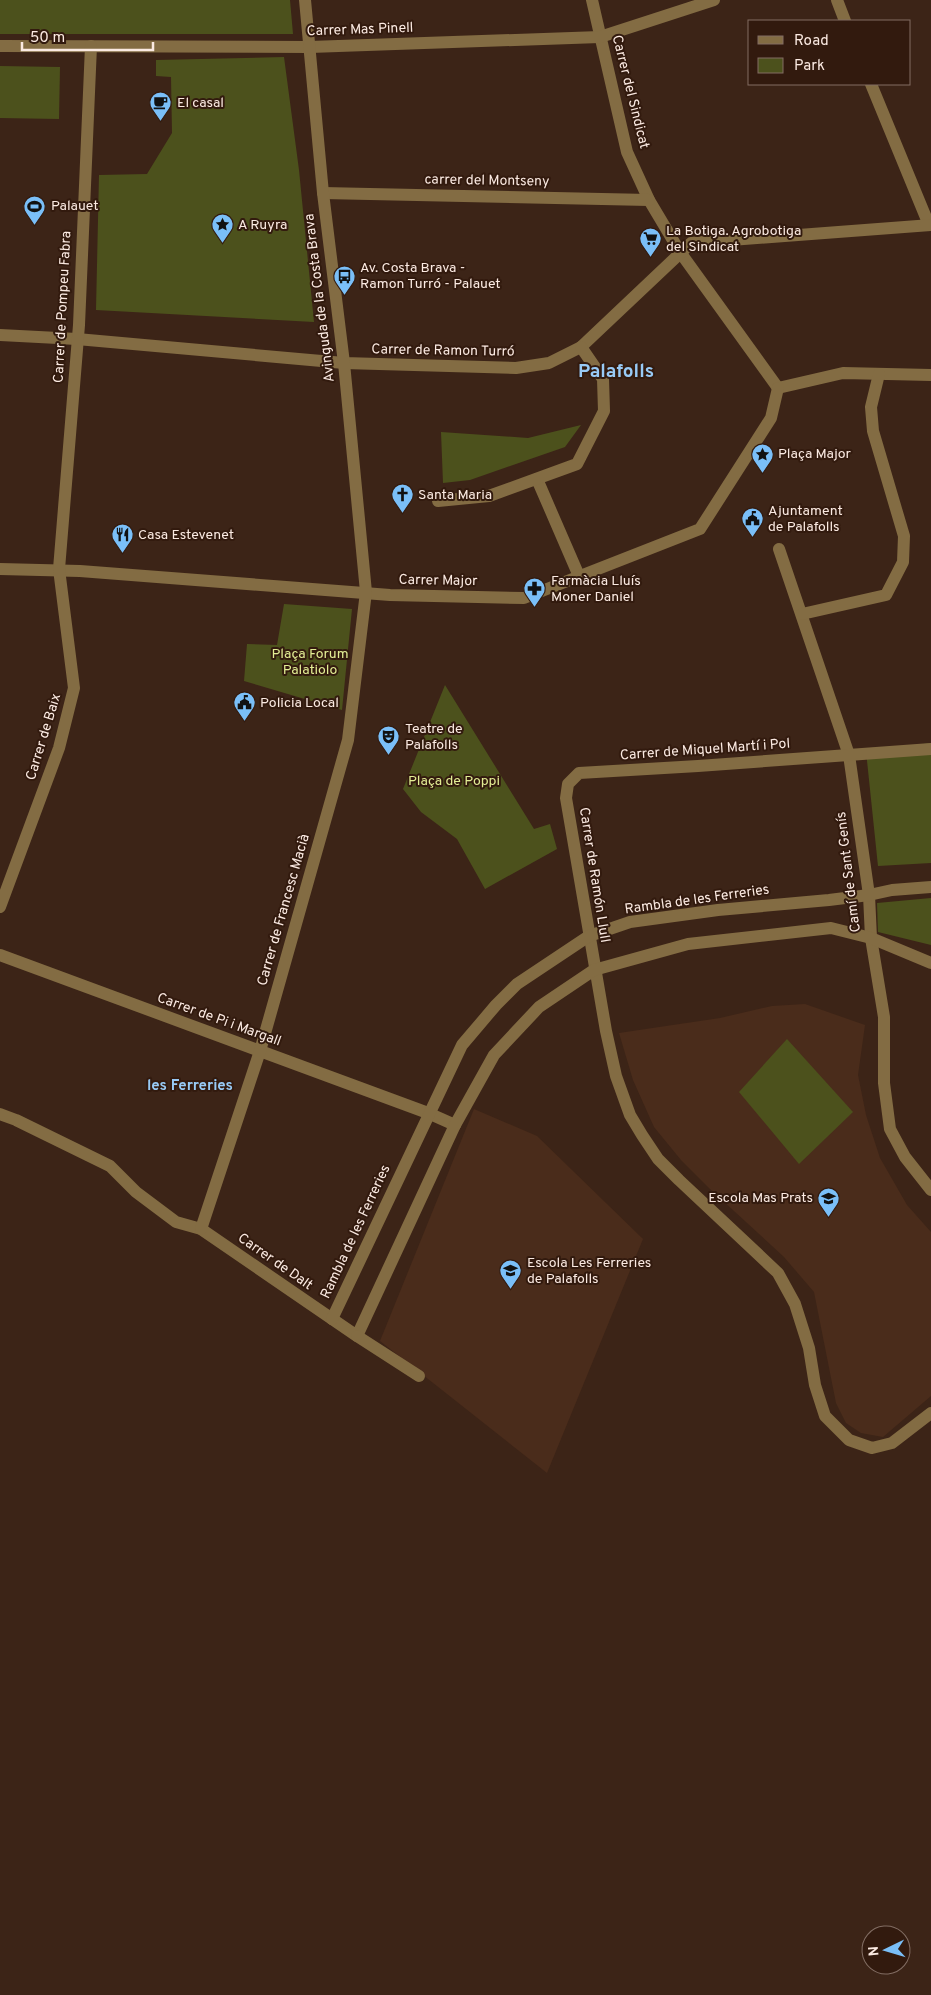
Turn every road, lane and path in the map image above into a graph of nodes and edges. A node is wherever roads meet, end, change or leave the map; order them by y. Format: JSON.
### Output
{"nodes":[{"id":1,"x":305,"y":0,"type":"edge"},
{"id":2,"x":592,"y":0,"type":"edge"},
{"id":3,"x":714,"y":0,"type":"edge"},
{"id":4,"x":836,"y":0,"type":"edge"},
{"id":5,"x":845,"y":20,"type":"edge"},
{"id":6,"x":600,"y":37,"type":"junction"},
{"id":7,"x":0,"y":46,"type":"edge"},
{"id":8,"x":91,"y":46,"type":"junction"},
{"id":9,"x":310,"y":47,"type":"junction"},
{"id":10,"x":871,"y":85,"type":"edge"},
{"id":11,"x":323,"y":193,"type":"junction"},
{"id":12,"x":649,"y":200,"type":"junction"},
{"id":13,"x":930,"y":225,"type":"edge"},
{"id":14,"x":680,"y":252,"type":"junction"},
{"id":15,"x":0,"y":335,"type":"edge"},
{"id":16,"x":77,"y":339,"type":"junction"},
{"id":17,"x":581,"y":347,"type":"junction"},
{"id":18,"x":344,"y":363,"type":"junction"},
{"id":19,"x":879,"y":374,"type":"junction"},
{"id":20,"x":931,"y":375,"type":"edge"},
{"id":21,"x":778,"y":388,"type":"junction"},
{"id":22,"x":537,"y":478,"type":"junction"},
{"id":23,"x":438,"y":501,"type":"dead end"},
{"id":24,"x":780,"y":549,"type":"dead end"},
{"id":25,"x":0,"y":569,"type":"edge"},
{"id":26,"x":59,"y":569,"type":"junction"},
{"id":27,"x":580,"y":576,"type":"junction"},
{"id":28,"x":366,"y":592,"type":"junction"},
{"id":29,"x":802,"y":614,"type":"junction"},
{"id":30,"x":931,"y":749,"type":"edge"},
{"id":31,"x":848,"y":755,"type":"junction"},
{"id":32,"x":568,"y":784,"type":"joint"},
{"id":33,"x":931,"y":887,"type":"edge"},
{"id":34,"x":869,"y":895,"type":"junction"},
{"id":35,"x":0,"y":907,"type":"edge"},
{"id":36,"x":589,"y":936,"type":"junction"},
{"id":37,"x":871,"y":938,"type":"junction"},
{"id":38,"x":0,"y":955,"type":"edge"},
{"id":39,"x":931,"y":963,"type":"edge"},
{"id":40,"x":594,"y":970,"type":"junction"},
{"id":41,"x":260,"y":1051,"type":"junction"},
{"id":42,"x":428,"y":1113,"type":"junction"},
{"id":43,"x":0,"y":1114,"type":"edge"},
{"id":44,"x":455,"y":1125,"type":"junction"},
{"id":45,"x":931,"y":1190,"type":"edge"},
{"id":46,"x":201,"y":1229,"type":"junction"},
{"id":47,"x":332,"y":1319,"type":"junction"},
{"id":48,"x":357,"y":1336,"type":"junction"},
{"id":49,"x":419,"y":1376,"type":"dead end"},
{"id":50,"x":931,"y":1413,"type":"edge"}],
"edges":[{"from":1,"to":9,"type":"street","name":"Avinguda de la Costa Brava"},
{"from":2,"to":6,"type":"street","name":"Carrer del Sindicat"},
{"from":3,"to":6,"type":"street","name":"Carrer Mas Pinell"},
{"from":4,"to":5,"type":"street"},
{"from":6,"to":9,"type":"street","name":"Carrer Mas Pinell"},
{"from":6,"to":12,"type":"street","name":"Carrer del Sindicat"},
{"from":7,"to":8,"type":"street","name":"Carrer Mas Pinell"},
{"from":8,"to":9,"type":"street","name":"Carrer Mas Pinell"},
{"from":8,"to":16,"type":"street","name":"Carrer de Pompeu Fabra"},
{"from":9,"to":11,"type":"street","name":"Avinguda de la Costa Brava"},
{"from":10,"to":13,"type":"street"},
{"from":11,"to":12,"type":"street","name":"carrer del Montseny"},
{"from":11,"to":18,"type":"street","name":"Avinguda de la Costa Brava"},
{"from":12,"to":14,"type":"street","name":"Carrer del Sindicat"},
{"from":13,"to":14,"type":"street","name":"Carrer de Ramon Turró"},
{"from":14,"to":17,"type":"street","name":"Carrer de Ramon Turró"},
{"from":14,"to":21,"type":"street","name":"Carrer del Sindicat"},
{"from":15,"to":16,"type":"street","name":"Carrer de Ramon Turró"},
{"from":16,"to":18,"type":"street","name":"Carrer de Ramon Turró"},
{"from":16,"to":26,"type":"street","name":"Carrer de Pompeu Fabra"},
{"from":17,"to":18,"type":"street","name":"Carrer de Ramon Turró"},
{"from":17,"to":22,"type":"street"},
{"from":18,"to":28,"type":"street","name":"Avinguda de la Costa Brava"},
{"from":19,"to":20,"type":"street"},
{"from":19,"to":21,"type":"street"},
{"from":19,"to":29,"type":"street"},
{"from":21,"to":27,"type":"street","name":"Carrer Major"},
{"from":22,"to":23,"type":"street"},
{"from":22,"to":27,"type":"street"},
{"from":24,"to":29,"type":"street","name":"Camí de Sant Genís"},
{"from":25,"to":26,"type":"street","name":"Carrer Major"},
{"from":26,"to":28,"type":"street","name":"Carrer Major"},
{"from":26,"to":35,"type":"street","name":"Carrer de Baix"},
{"from":27,"to":28,"type":"street","name":"Carrer Major"},
{"from":28,"to":41,"type":"street","name":"Carrer de Francesc Macià"},
{"from":29,"to":31,"type":"street","name":"Camí de Sant Genís"},
{"from":30,"to":31,"type":"street","name":"Carrer de Miquel Martí i Pol"},
{"from":31,"to":32,"type":"street","name":"Carrer de Miquel Martí i Pol"},
{"from":31,"to":34,"type":"street","name":"Camí de Sant Genís"},
{"from":32,"to":36,"type":"street","name":"Carrer de Ramón Llull"},
{"from":33,"to":34,"type":"street","name":"Rambla de les Ferreries"},
{"from":34,"to":36,"type":"street","name":"Rambla de les Ferreries"},
{"from":34,"to":37,"type":"street","name":"Camí de Sant Genís"},
{"from":36,"to":40,"type":"street","name":"Carrer de Ramón Llull"},
{"from":36,"to":42,"type":"street","name":"Rambla de les Ferreries"},
{"from":37,"to":39,"type":"street"},
{"from":37,"to":40,"type":"street"},
{"from":37,"to":45,"type":"street","name":"Camí de Sant Genís"},
{"from":38,"to":41,"type":"street","name":"Carrer de Pi i Margall"},
{"from":40,"to":44,"type":"street"},
{"from":40,"to":50,"type":"street","name":"Carrer de Ramón Llull"},
{"from":41,"to":42,"type":"street","name":"Carrer de Pi i Margall"},
{"from":41,"to":46,"type":"street","name":"Carrer de Francesc Macià"},
{"from":42,"to":44,"type":"street","name":"Carrer de Pi i Margall"},
{"from":42,"to":47,"type":"street","name":"Rambla de les Ferreries"},
{"from":43,"to":46,"type":"street","name":"Carrer de Dalt"},
{"from":44,"to":48,"type":"street"},
{"from":46,"to":47,"type":"street","name":"Carrer de Dalt"},
{"from":47,"to":48,"type":"street","name":"Rambla de les Ferreries"},
{"from":48,"to":49,"type":"street"}]}
